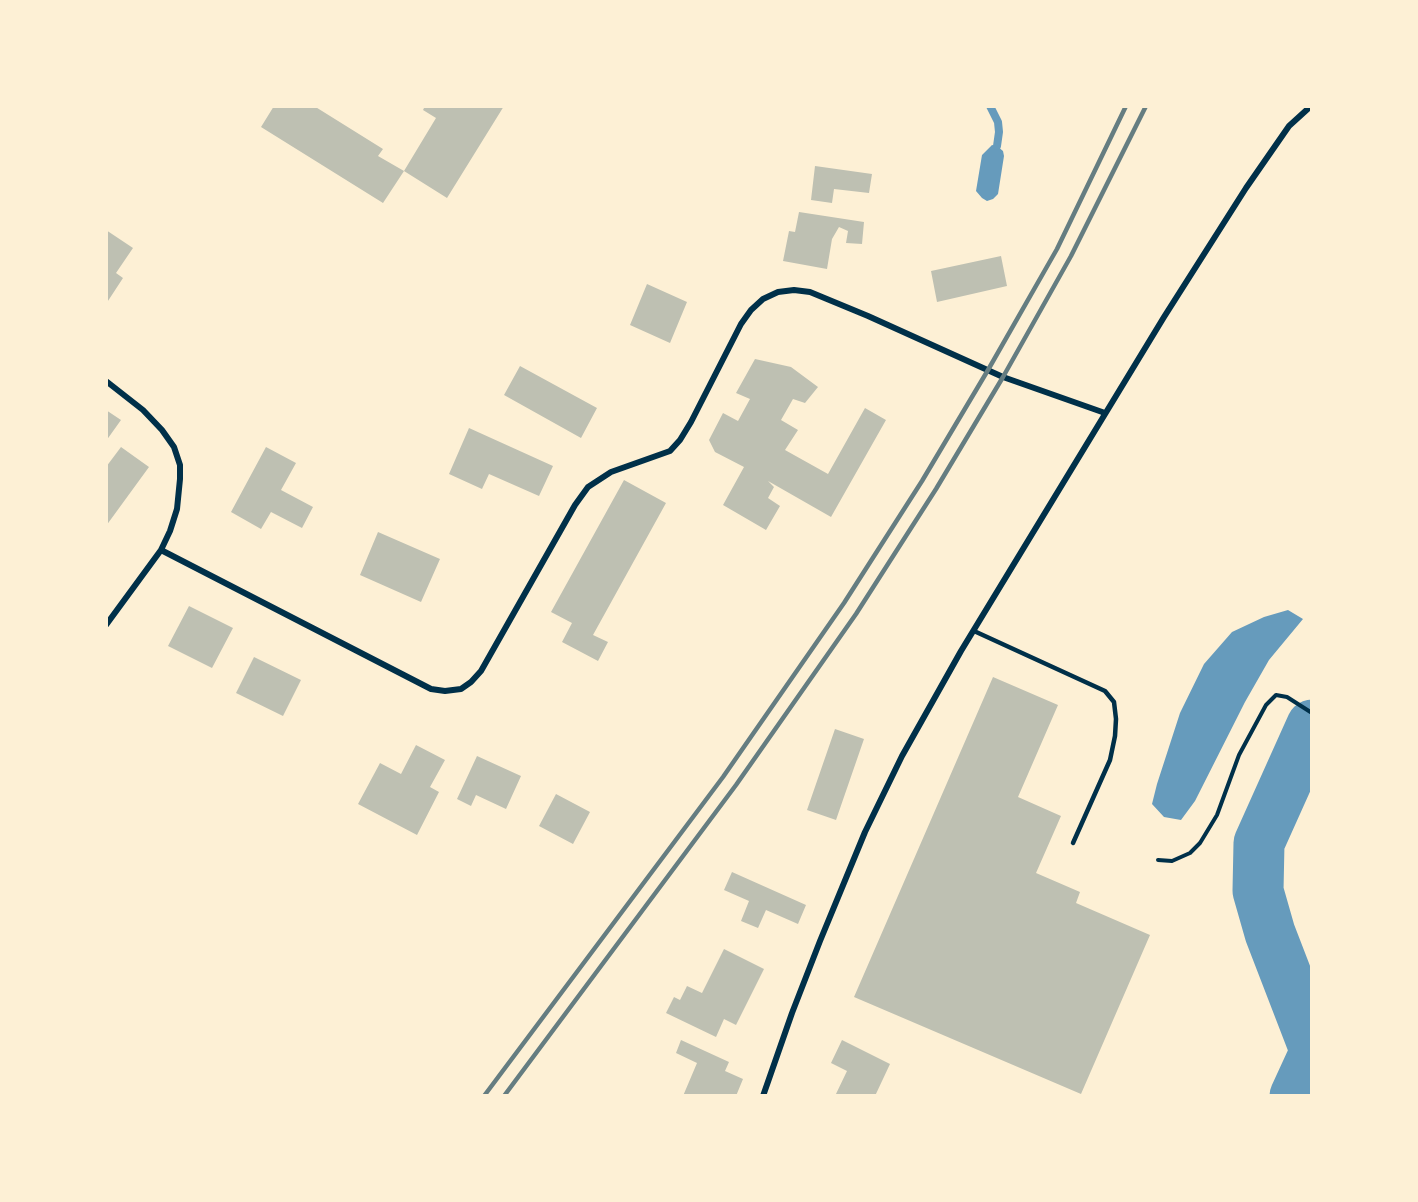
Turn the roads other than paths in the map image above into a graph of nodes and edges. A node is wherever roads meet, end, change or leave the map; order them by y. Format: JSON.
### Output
{"nodes":[{"id":1,"x":1311,"y":106,"type":"edge"},
{"id":2,"x":106,"y":381,"type":"edge"},
{"id":3,"x":1105,"y":412,"type":"junction"},
{"id":4,"x":161,"y":550,"type":"junction"},
{"id":5,"x":106,"y":625,"type":"edge"},
{"id":6,"x":974,"y":631,"type":"junction"},
{"id":7,"x":1073,"y":843,"type":"dead end"},
{"id":8,"x":763,"y":1095,"type":"edge"}],
"edges":[{"from":1,"to":3,"type":"street"},
{"from":2,"to":4,"type":"street"},
{"from":3,"to":4,"type":"street"},
{"from":3,"to":6,"type":"street"},
{"from":4,"to":5,"type":"street"},
{"from":6,"to":7,"type":"lane"},
{"from":6,"to":8,"type":"street"}]}
